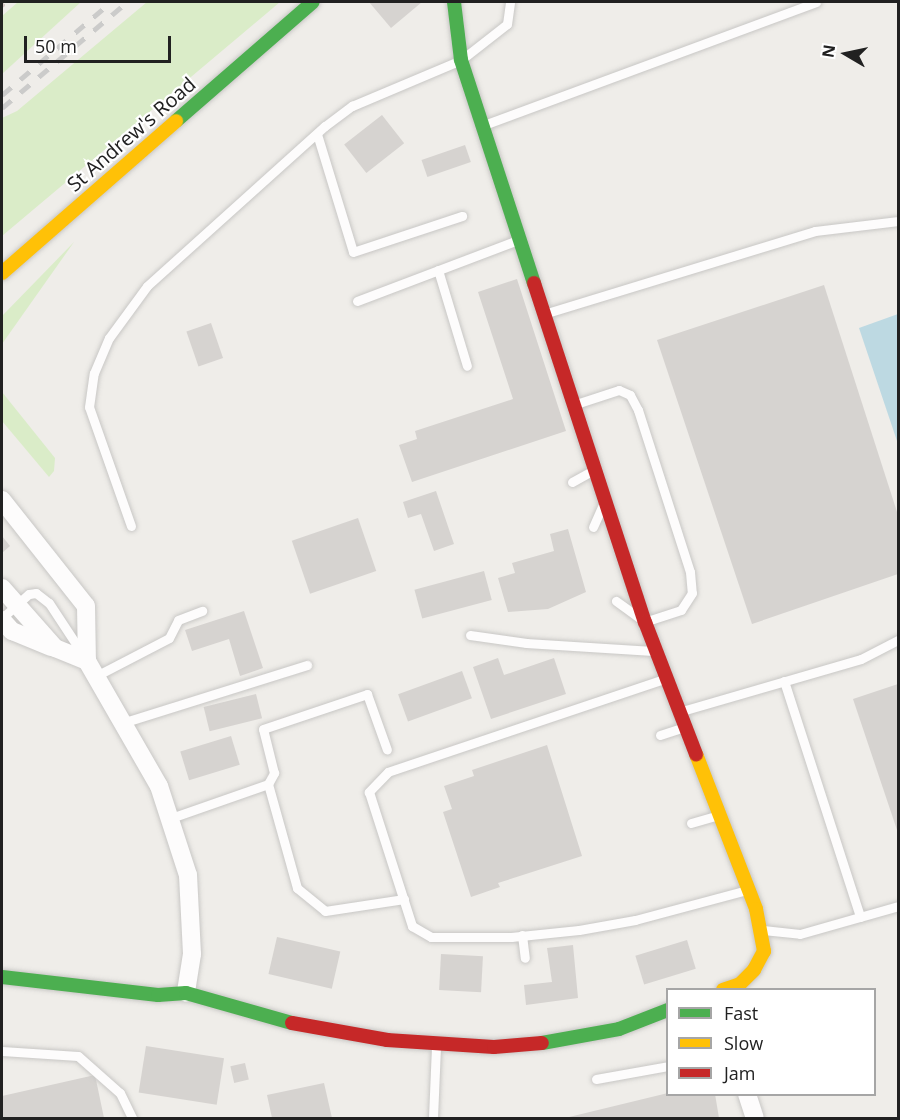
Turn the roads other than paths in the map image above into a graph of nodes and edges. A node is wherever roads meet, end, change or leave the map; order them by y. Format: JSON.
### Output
{"nodes":[{"id":1,"x":314,"y":2,"type":"edge"},
{"id":2,"x":454,"y":2,"type":"edge"},
{"id":3,"x":510,"y":2,"type":"edge"},
{"id":4,"x":816,"y":2,"type":"edge"},
{"id":5,"x":460,"y":60,"type":"junction"},
{"id":6,"x":483,"y":126,"type":"junction"},
{"id":7,"x":317,"y":134,"type":"junction"},
{"id":8,"x":462,"y":216,"type":"dead end"},
{"id":9,"x":898,"y":221,"type":"edge"},
{"id":10,"x":520,"y":239,"type":"junction"},
{"id":11,"x":438,"y":270,"type":"junction"},
{"id":12,"x":2,"y":273,"type":"edge"},
{"id":13,"x":357,"y":301,"type":"dead end"},
{"id":14,"x":544,"y":314,"type":"junction"},
{"id":15,"x":467,"y":366,"type":"dead end"},
{"id":16,"x":576,"y":404,"type":"junction"},
{"id":17,"x":596,"y":468,"type":"junction"},
{"id":18,"x":572,"y":482,"type":"dead end"},
{"id":19,"x":605,"y":498,"type":"junction"},
{"id":20,"x":2,"y":500,"type":"edge"},
{"id":21,"x":131,"y":526,"type":"dead end"},
{"id":22,"x":593,"y":526,"type":"dead end"},
{"id":23,"x":2,"y":588,"type":"edge"},
{"id":24,"x":616,"y":601,"type":"dead end"},
{"id":25,"x":17,"y":605,"type":"junction"},
{"id":26,"x":202,"y":611,"type":"dead end"},
{"id":27,"x":2,"y":619,"type":"edge"},
{"id":28,"x":645,"y":622,"type":"junction"},
{"id":29,"x":470,"y":635,"type":"dead end"},
{"id":30,"x":898,"y":640,"type":"edge"},
{"id":31,"x":55,"y":648,"type":"junction"},
{"id":32,"x":655,"y":651,"type":"junction"},
{"id":33,"x":307,"y":665,"type":"dead end"},
{"id":34,"x":92,"y":668,"type":"junction"},
{"id":35,"x":666,"y":678,"type":"junction"},
{"id":36,"x":784,"y":681,"type":"junction"},
{"id":37,"x":679,"y":712,"type":"junction"},
{"id":38,"x":122,"y":723,"type":"junction"},
{"id":39,"x":685,"y":726,"type":"junction"},
{"id":40,"x":660,"y":735,"type":"dead end"},
{"id":41,"x":387,"y":750,"type":"dead end"},
{"id":42,"x":268,"y":784,"type":"junction"},
{"id":43,"x":721,"y":814,"type":"junction"},
{"id":44,"x":171,"y":818,"type":"junction"},
{"id":45,"x":691,"y":823,"type":"dead end"},
{"id":46,"x":749,"y":889,"type":"junction"},
{"id":47,"x":404,"y":899,"type":"junction"},
{"id":48,"x":898,"y":906,"type":"edge"},
{"id":49,"x":860,"y":917,"type":"junction"},
{"id":50,"x":760,"y":930,"type":"junction"},
{"id":51,"x":522,"y":935,"type":"junction"},
{"id":52,"x":525,"y":958,"type":"dead end"},
{"id":53,"x":2,"y":977,"type":"edge"},
{"id":54,"x":729,"y":988,"type":"edge"},
{"id":55,"x":186,"y":993,"type":"junction"},
{"id":56,"x":666,"y":1011,"type":"edge"},
{"id":57,"x":436,"y":1043,"type":"junction"},
{"id":58,"x":2,"y":1051,"type":"edge"},
{"id":59,"x":666,"y":1066,"type":"edge"},
{"id":60,"x":596,"y":1079,"type":"dead end"},
{"id":61,"x":747,"y":1096,"type":"edge"},
{"id":62,"x":132,"y":1119,"type":"edge"},
{"id":63,"x":433,"y":1119,"type":"edge"},
{"id":64,"x":755,"y":1119,"type":"edge"}],
"edges":[{"from":1,"to":12,"type":"main road","name":"St Andrew's Road"},
{"from":2,"to":5,"type":"main road"},
{"from":3,"to":5,"type":"lane"},
{"from":4,"to":6,"type":"lane"},
{"from":5,"to":6,"type":"main road"},
{"from":5,"to":7,"type":"lane"},
{"from":6,"to":10,"type":"main road"},
{"from":7,"to":8,"type":"lane"},
{"from":7,"to":21,"type":"lane"},
{"from":9,"to":14,"type":"lane"},
{"from":10,"to":11,"type":"lane"},
{"from":10,"to":14,"type":"main road"},
{"from":11,"to":13,"type":"lane"},
{"from":11,"to":15,"type":"lane"},
{"from":14,"to":16,"type":"main road"},
{"from":16,"to":17,"type":"main road"},
{"from":16,"to":28,"type":"lane"},
{"from":17,"to":18,"type":"lane"},
{"from":17,"to":19,"type":"main road"},
{"from":19,"to":22,"type":"lane"},
{"from":19,"to":28,"type":"main road"},
{"from":20,"to":34,"type":"street"},
{"from":23,"to":25,"type":"street"},
{"from":24,"to":28,"type":"lane"},
{"from":25,"to":27,"type":"lane"},
{"from":25,"to":31,"type":"street"},
{"from":25,"to":34,"type":"lane"},
{"from":26,"to":34,"type":"lane"},
{"from":27,"to":31,"type":"street"},
{"from":28,"to":32,"type":"main road"},
{"from":29,"to":32,"type":"lane"},
{"from":30,"to":36,"type":"lane"},
{"from":31,"to":34,"type":"street"},
{"from":32,"to":35,"type":"main road"},
{"from":33,"to":38,"type":"lane"},
{"from":34,"to":38,"type":"street"},
{"from":35,"to":37,"type":"main road"},
{"from":35,"to":47,"type":"lane"},
{"from":36,"to":37,"type":"lane"},
{"from":36,"to":49,"type":"lane"},
{"from":37,"to":39,"type":"main road"},
{"from":38,"to":44,"type":"street"},
{"from":39,"to":40,"type":"lane"},
{"from":39,"to":43,"type":"main road"},
{"from":41,"to":42,"type":"lane"},
{"from":42,"to":44,"type":"lane"},
{"from":42,"to":47,"type":"lane"},
{"from":43,"to":45,"type":"lane"},
{"from":43,"to":46,"type":"main road"},
{"from":44,"to":55,"type":"street"},
{"from":46,"to":50,"type":"main road"},
{"from":46,"to":51,"type":"lane"},
{"from":47,"to":51,"type":"lane"},
{"from":48,"to":49,"type":"lane"},
{"from":49,"to":50,"type":"lane"},
{"from":50,"to":54,"type":"main road"},
{"from":51,"to":52,"type":"lane"},
{"from":53,"to":55,"type":"main road"},
{"from":55,"to":57,"type":"main road"},
{"from":56,"to":57,"type":"main road"},
{"from":57,"to":63,"type":"lane"},
{"from":58,"to":62,"type":"lane"},
{"from":59,"to":60,"type":"lane"},
{"from":61,"to":64,"type":"street"}]}
